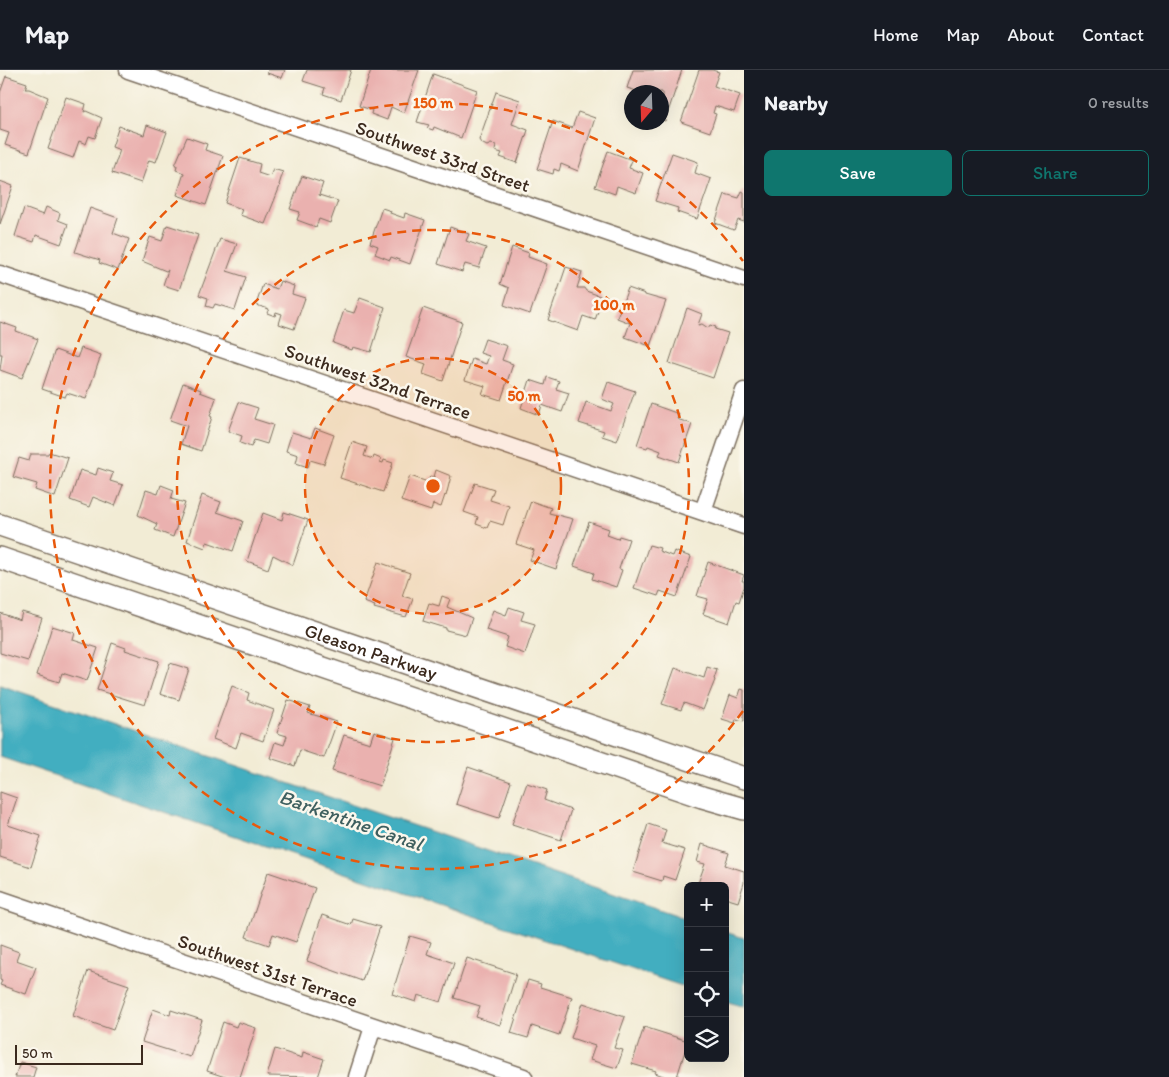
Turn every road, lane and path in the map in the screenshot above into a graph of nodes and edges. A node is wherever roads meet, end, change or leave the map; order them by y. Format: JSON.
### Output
{"nodes":[{"id":1,"x":128,"y":70,"type":"edge"},
{"id":2,"x":0,"y":274,"type":"edge"},
{"id":3,"x":744,"y":279,"type":"edge"},
{"id":4,"x":744,"y":391,"type":"edge"},
{"id":5,"x":703,"y":511,"type":"junction"},
{"id":6,"x":0,"y":525,"type":"edge"},
{"id":7,"x":744,"y":526,"type":"edge"},
{"id":8,"x":0,"y":558,"type":"edge"},
{"id":9,"x":744,"y":778,"type":"edge"},
{"id":10,"x":744,"y":809,"type":"edge"},
{"id":11,"x":0,"y":899,"type":"edge"},
{"id":12,"x":374,"y":1027,"type":"junction"},
{"id":13,"x":357,"y":1077,"type":"edge"},
{"id":14,"x":524,"y":1077,"type":"edge"}],
"edges":[{"from":1,"to":3,"type":"street","name":"Southwest 33rd Street"},
{"from":2,"to":5,"type":"street","name":"Southwest 32nd Terrace"},
{"from":4,"to":5,"type":"street"},
{"from":5,"to":7,"type":"street","name":"Southwest 32nd Terrace"},
{"from":6,"to":9,"type":"main road","name":"Gleason Parkway"},
{"from":8,"to":10,"type":"main road","name":"Gleason Parkway"},
{"from":11,"to":12,"type":"street","name":"Southwest 31st Terrace"},
{"from":12,"to":13,"type":"street"},
{"from":12,"to":14,"type":"street","name":"Southwest 31st Terrace"}]}
